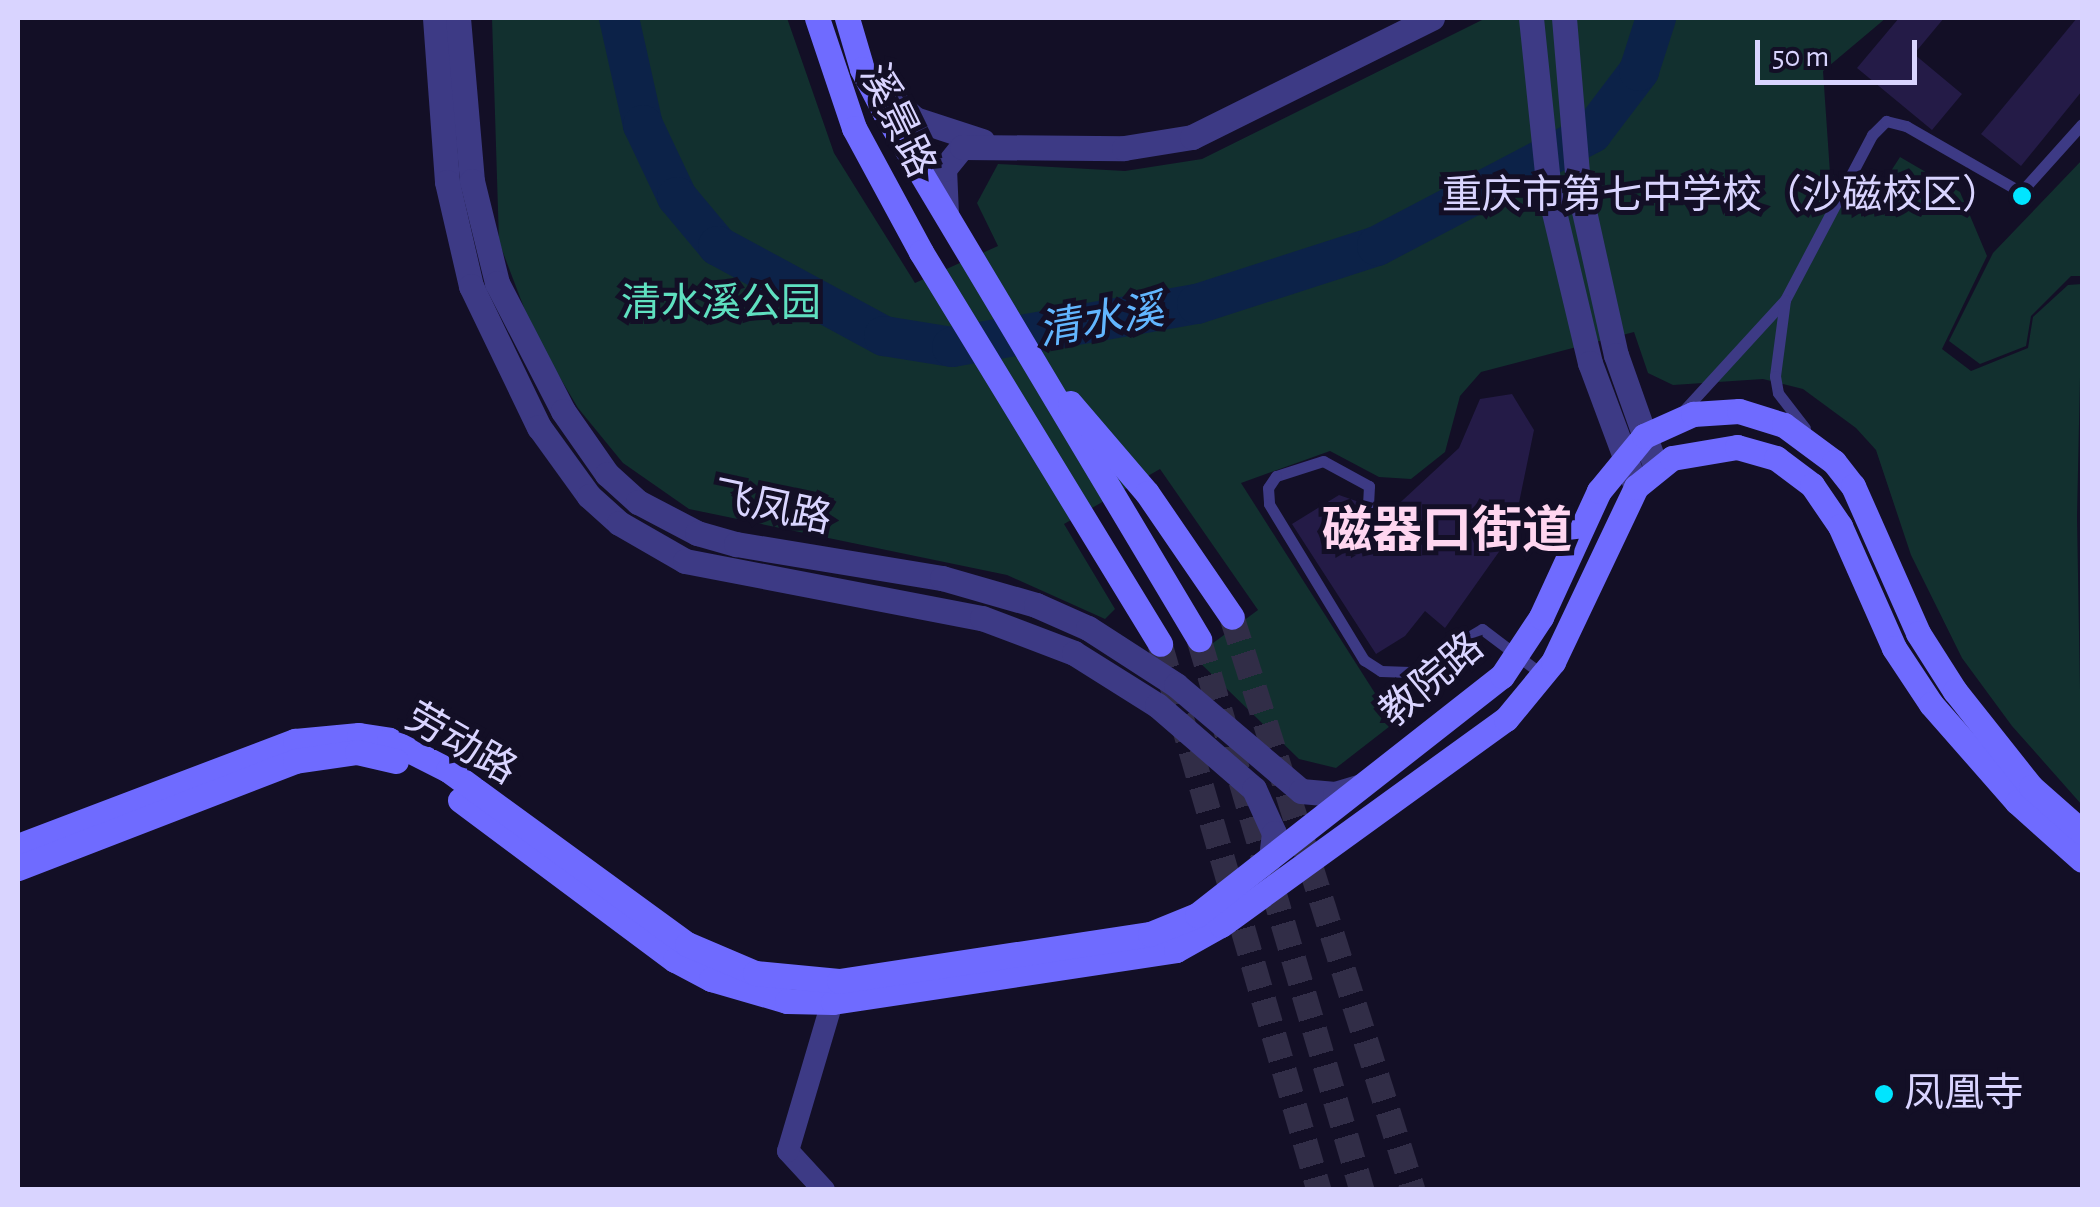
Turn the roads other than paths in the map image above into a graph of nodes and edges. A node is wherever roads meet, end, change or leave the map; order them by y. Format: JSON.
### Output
{"nodes":[{"id":1,"x":435,"y":18,"type":"edge"},
{"id":2,"x":458,"y":18,"type":"edge"},
{"id":3,"x":817,"y":18,"type":"edge"},
{"id":4,"x":847,"y":18,"type":"edge"},
{"id":5,"x":1432,"y":18,"type":"edge"},
{"id":6,"x":1531,"y":18,"type":"edge"},
{"id":7,"x":1564,"y":18,"type":"edge"},
{"id":8,"x":862,"y":69,"type":"junction"},
{"id":9,"x":2082,"y":124,"type":"edge"},
{"id":10,"x":986,"y":142,"type":"junction"},
{"id":11,"x":952,"y":228,"type":"junction"},
{"id":12,"x":1785,"y":300,"type":"junction"},
{"id":13,"x":1028,"y":353,"type":"junction"},
{"id":14,"x":1668,"y":422,"type":"junction"},
{"id":15,"x":1644,"y":436,"type":"junction"},
{"id":16,"x":1624,"y":454,"type":"junction"},
{"id":17,"x":1834,"y":462,"type":"junction"},
{"id":18,"x":1656,"y":468,"type":"junction"},
{"id":19,"x":1636,"y":487,"type":"junction"},
{"id":20,"x":1368,"y":505,"type":"dead end"},
{"id":21,"x":1232,"y":617,"type":"tunnel mouth"},
{"id":22,"x":1199,"y":639,"type":"tunnel mouth"},
{"id":23,"x":1160,"y":644,"type":"tunnel mouth"},
{"id":24,"x":1519,"y":655,"type":"junction"},
{"id":25,"x":1543,"y":675,"type":"junction"},
{"id":26,"x":1361,"y":786,"type":"junction"},
{"id":27,"x":2082,"y":832,"type":"edge"},
{"id":28,"x":18,"y":846,"type":"edge"},
{"id":29,"x":1270,"y":856,"type":"junction"},
{"id":30,"x":2082,"y":860,"type":"edge"},
{"id":31,"x":18,"y":868,"type":"edge"},
{"id":32,"x":836,"y":991,"type":"junction"},
{"id":33,"x":824,"y":1190,"type":"edge"}],
"edges":[{"from":1,"to":29,"type":"street","name":"飞凤路"},
{"from":2,"to":26,"type":"street","name":"飞凤路"},
{"from":3,"to":23,"type":"main road","name":"溪景路"},
{"from":4,"to":8,"type":"main road","name":"溪景路"},
{"from":5,"to":10,"type":"street"},
{"from":6,"to":16,"type":"street"},
{"from":7,"to":15,"type":"street"},
{"from":8,"to":10,"type":"street"},
{"from":8,"to":11,"type":"main road","name":"溪景路"},
{"from":9,"to":12,"type":"lane"},
{"from":10,"to":11,"type":"street"},
{"from":11,"to":13,"type":"main road","name":"溪景路"},
{"from":12,"to":14,"type":"lane"},
{"from":12,"to":17,"type":"lane"},
{"from":13,"to":21,"type":"main road"},
{"from":13,"to":22,"type":"main road"},
{"from":14,"to":15,"type":"main road","name":"教院路"},
{"from":14,"to":17,"type":"main road","name":"教院路"},
{"from":15,"to":16,"type":"main road","name":"教院路"},
{"from":15,"to":18,"type":"street"},
{"from":16,"to":19,"type":"street"},
{"from":16,"to":24,"type":"main road","name":"教院路"},
{"from":17,"to":27,"type":"main road","name":"教院路"},
{"from":18,"to":19,"type":"main road","name":"教院路"},
{"from":18,"to":30,"type":"main road","name":"教院路"},
{"from":19,"to":25,"type":"main road","name":"教院路"},
{"from":20,"to":24,"type":"lane"},
{"from":24,"to":25,"type":"lane"},
{"from":24,"to":26,"type":"main road","name":"教院路"},
{"from":25,"to":32,"type":"main road","name":"教院路"},
{"from":26,"to":29,"type":"main road","name":"教院路"},
{"from":28,"to":32,"type":"main road","name":"劳动路"},
{"from":29,"to":32,"type":"main road","name":"教院路"},
{"from":31,"to":32,"type":"main road","name":"劳动路"},
{"from":32,"to":33,"type":"street"}]}
